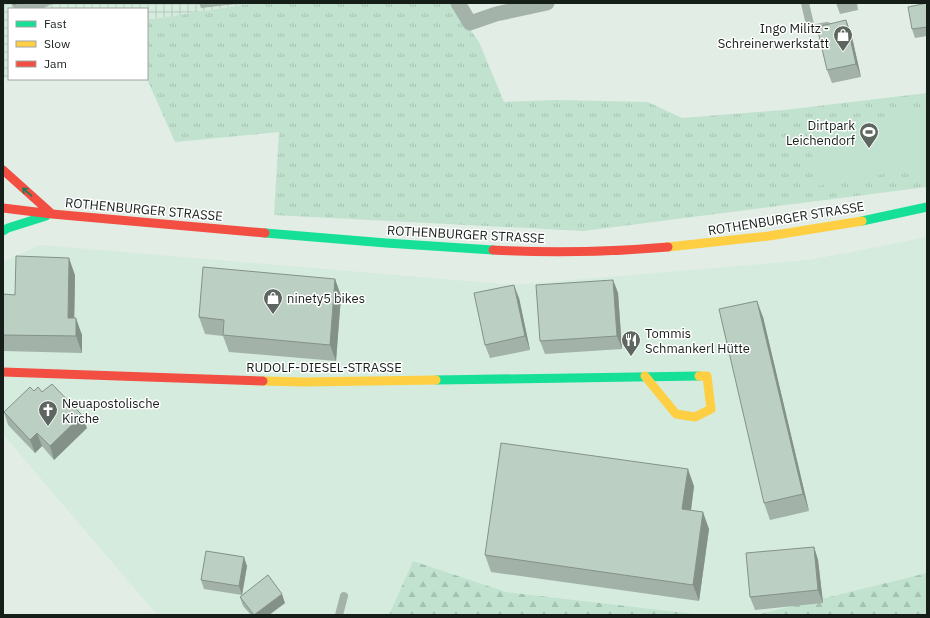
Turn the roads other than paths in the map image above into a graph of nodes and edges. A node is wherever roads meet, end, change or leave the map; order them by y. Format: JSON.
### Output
{"nodes":[{"id":1,"x":458,"y":3,"type":"edge"},
{"id":2,"x":547,"y":3,"type":"edge"},
{"id":3,"x":805,"y":3,"type":"edge"},
{"id":4,"x":836,"y":24,"type":"edge"},
{"id":5,"x":3,"y":170,"type":"edge"},
{"id":6,"x":927,"y":207,"type":"edge"},
{"id":7,"x":3,"y":208,"type":"edge"},
{"id":8,"x":52,"y":214,"type":"junction"},
{"id":9,"x":3,"y":231,"type":"edge"},
{"id":10,"x":3,"y":372,"type":"edge"},
{"id":11,"x":645,"y":376,"type":"junction"},
{"id":12,"x":344,"y":596,"type":"dead end"},
{"id":13,"x":339,"y":615,"type":"edge"}],
"edges":[{"from":1,"to":2,"type":"street"},
{"from":3,"to":4,"type":"lane"},
{"from":8,"to":5,"type":"main road","one_way":true},
{"from":6,"to":8,"type":"main road","name":"ROTHENBURGER STRASSE"},
{"from":7,"to":8,"type":"main road","name":"ROTHENBURGER STRASSE"},
{"from":8,"to":9,"type":"main road"},
{"from":10,"to":11,"type":"main road","name":"RUDOLF-DIESEL-STRASSE"},
{"from":11,"to":11,"type":"main road","name":"RUDOLF-DIESEL-STRASSE"},
{"from":12,"to":13,"type":"lane"}]}
